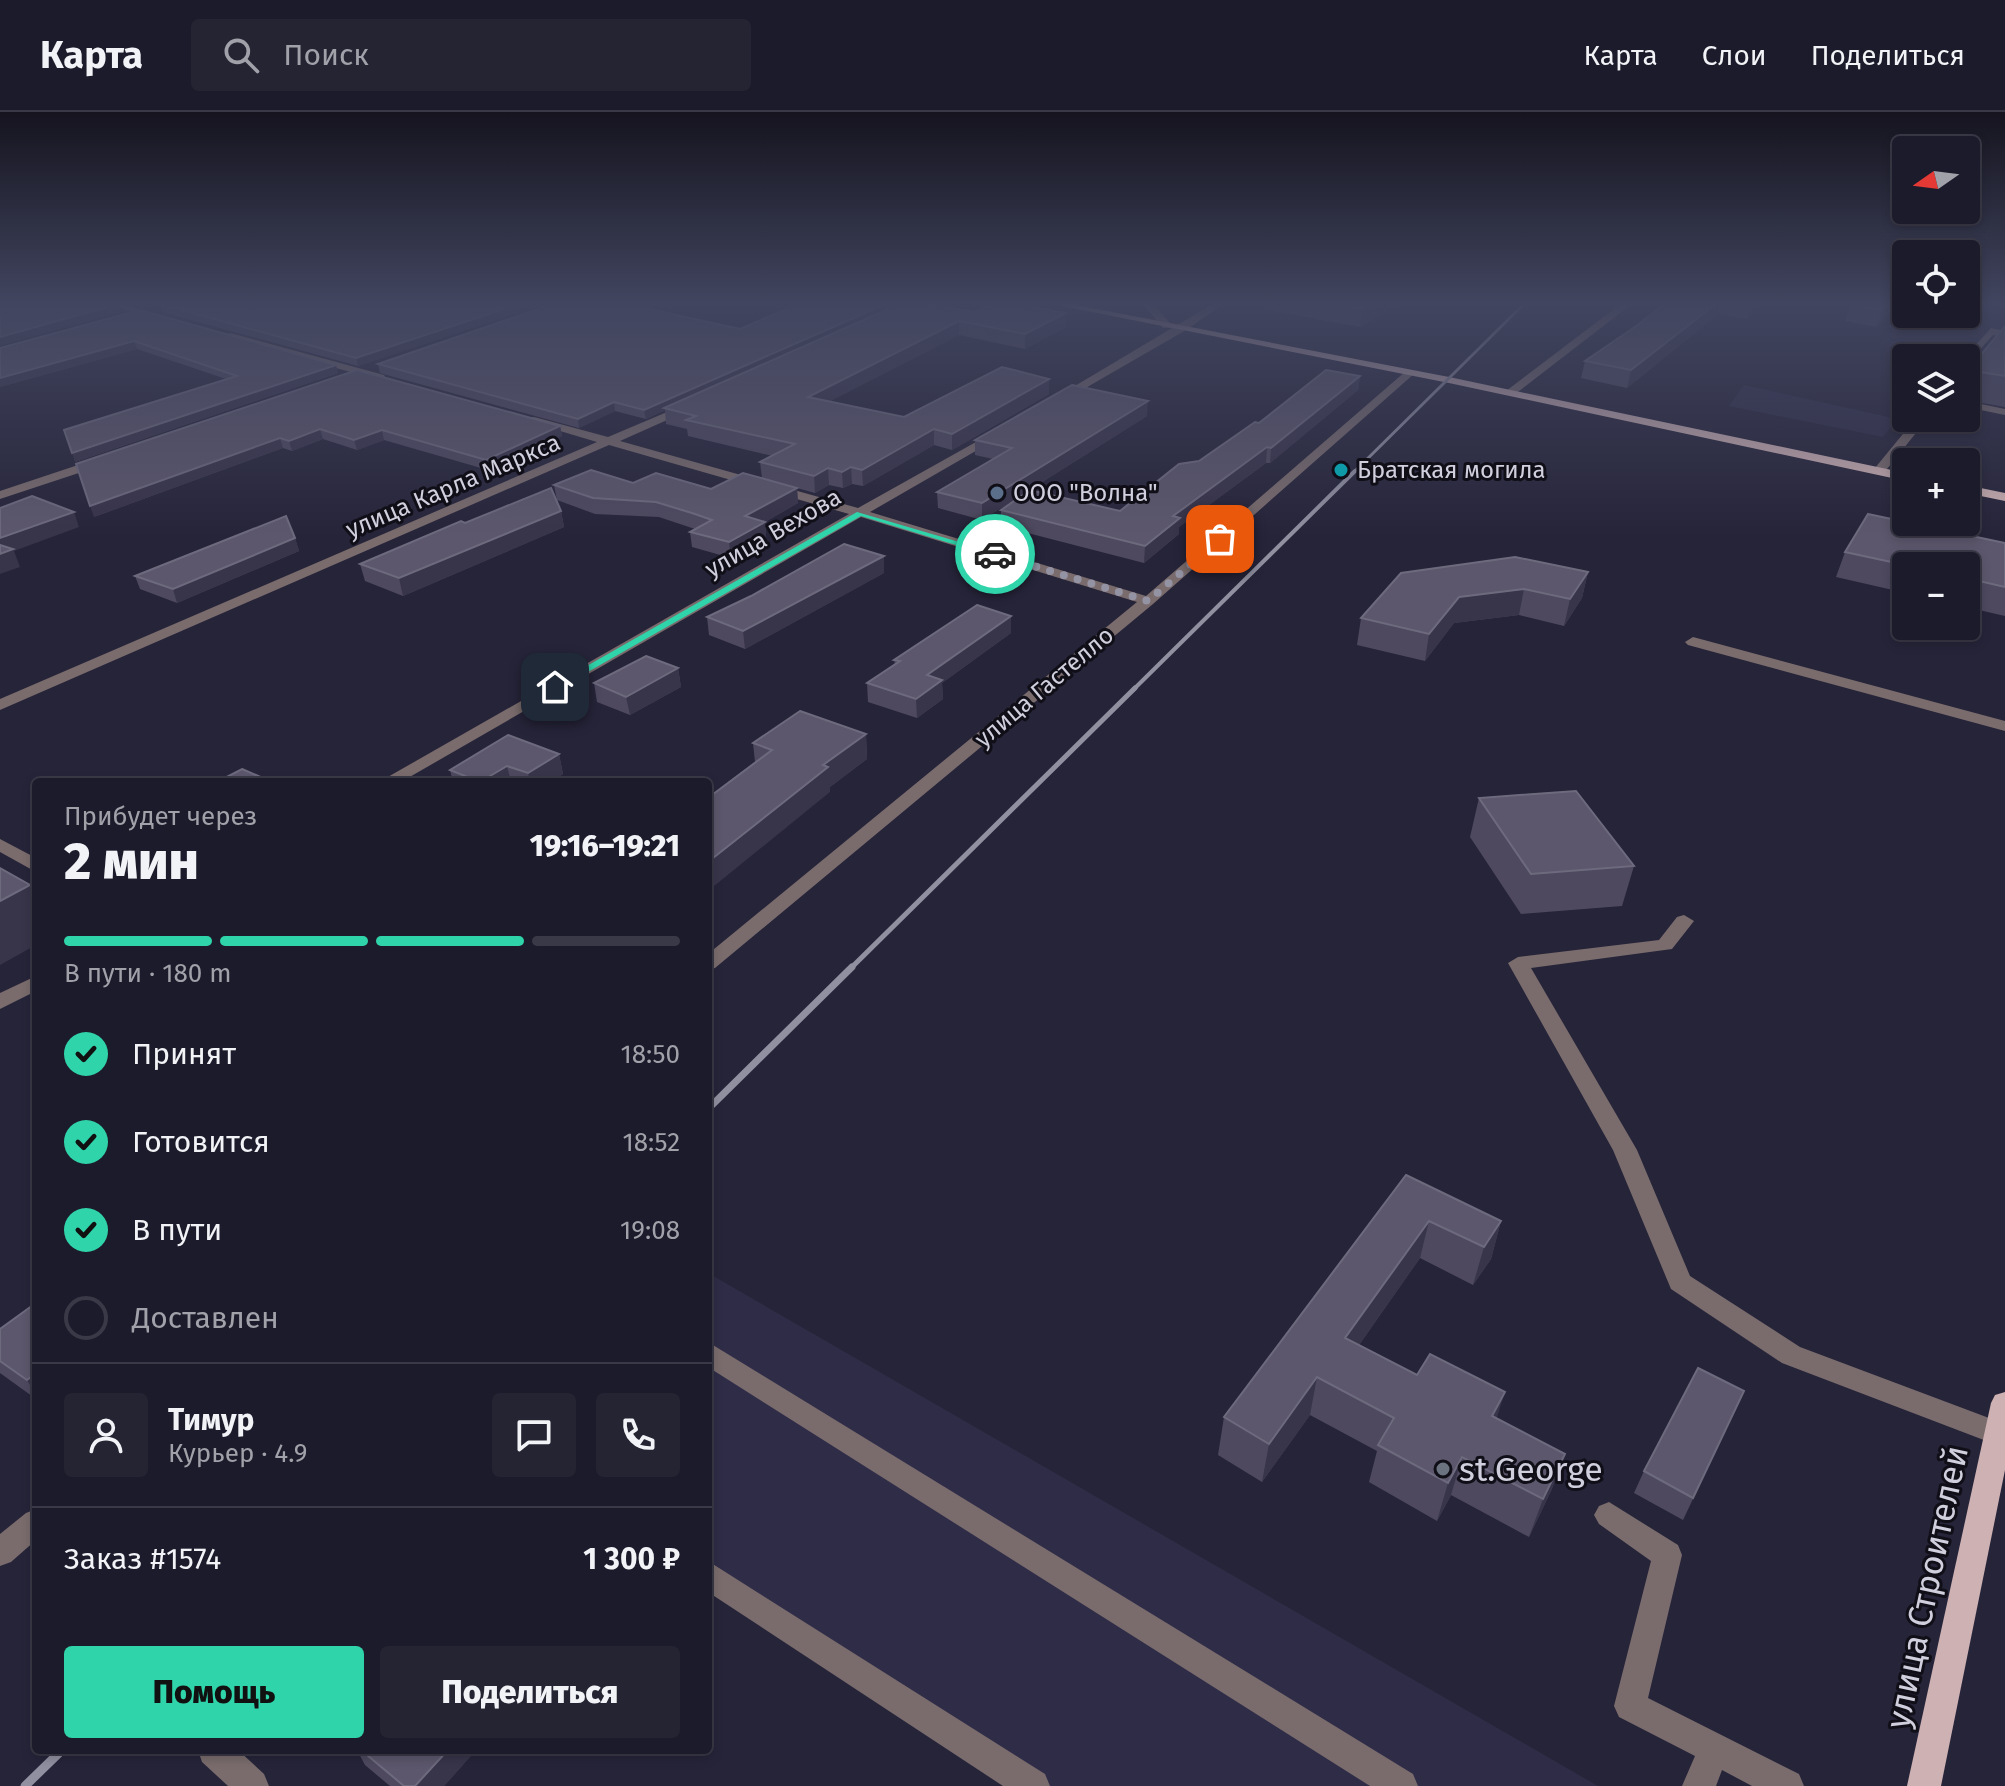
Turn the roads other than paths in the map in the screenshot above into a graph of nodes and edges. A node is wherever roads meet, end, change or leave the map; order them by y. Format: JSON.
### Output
{"nodes":[{"id":1,"x":1087,"y":381,"type":"edge"},
{"id":2,"x":1401,"y":381,"type":"edge"},
{"id":3,"x":1451,"y":381,"type":"edge"},
{"id":4,"x":1526,"y":381,"type":"edge"},
{"id":5,"x":1510,"y":393,"type":"junction"},
{"id":6,"x":708,"y":398,"type":"edge"},
{"id":7,"x":1048,"y":405,"type":"edge"},
{"id":8,"x":1980,"y":407,"type":"edge"},
{"id":9,"x":2005,"y":412,"type":"edge"},
{"id":10,"x":518,"y":416,"type":"edge"},
{"id":11,"x":1008,"y":429,"type":"edge"},
{"id":12,"x":1911,"y":432,"type":"edge"},
{"id":13,"x":609,"y":442,"type":"junction"},
{"id":14,"x":117,"y":456,"type":"edge"},
{"id":15,"x":1879,"y":471,"type":"junction"},
{"id":16,"x":1892,"y":474,"type":"edge"},
{"id":17,"x":1980,"y":492,"type":"edge"},
{"id":18,"x":0,"y":495,"type":"edge"},
{"id":19,"x":2005,"y":497,"type":"edge"},
{"id":20,"x":860,"y":513,"type":"junction"},
{"id":21,"x":1148,"y":601,"type":"junction"},
{"id":22,"x":1693,"y":642,"type":"dead end"},
{"id":23,"x":0,"y":705,"type":"edge"},
{"id":24,"x":2005,"y":726,"type":"edge"},
{"id":25,"x":395,"y":778,"type":"edge"},
{"id":26,"x":0,"y":844,"type":"edge"},
{"id":27,"x":32,"y":864,"type":"edge"},
{"id":28,"x":1684,"y":921,"type":"dead end"},
{"id":29,"x":712,"y":961,"type":"edge"},
{"id":30,"x":32,"y":984,"type":"edge"},
{"id":31,"x":0,"y":1002,"type":"edge"},
{"id":32,"x":712,"y":1355,"type":"edge"},
{"id":33,"x":2005,"y":1403,"type":"edge"},
{"id":34,"x":1999,"y":1434,"type":"junction"},
{"id":35,"x":1609,"y":1515,"type":"dead end"},
{"id":36,"x":32,"y":1525,"type":"edge"},
{"id":37,"x":0,"y":1552,"type":"edge"},
{"id":38,"x":712,"y":1578,"type":"edge"},
{"id":39,"x":1714,"y":1749,"type":"junction"},
{"id":40,"x":218,"y":1754,"type":"edge"},
{"id":41,"x":252,"y":1786,"type":"edge"},
{"id":42,"x":1033,"y":1786,"type":"edge"},
{"id":43,"x":1401,"y":1786,"type":"edge"},
{"id":44,"x":1699,"y":1786,"type":"edge"},
{"id":45,"x":1787,"y":1786,"type":"edge"},
{"id":46,"x":1924,"y":1786,"type":"edge"}],
"edges":[{"from":1,"to":7,"type":"street"},
{"from":2,"to":21,"type":"street","name":"улица Гастелло"},
{"from":3,"to":5,"type":"main road"},
{"from":4,"to":5,"type":"street"},
{"from":5,"to":15,"type":"main road"},
{"from":6,"to":13,"type":"street","name":"улица Карла Маркса"},
{"from":8,"to":9,"type":"street"},
{"from":10,"to":13,"type":"street"},
{"from":11,"to":20,"type":"street","name":"улица Вехова"},
{"from":12,"to":15,"type":"street"},
{"from":13,"to":20,"type":"street"},
{"from":13,"to":23,"type":"street","name":"улица Карла Маркса"},
{"from":14,"to":18,"type":"street"},
{"from":15,"to":16,"type":"main road"},
{"from":17,"to":19,"type":"main road"},
{"from":20,"to":21,"type":"street"},
{"from":20,"to":25,"type":"street","name":"улица Вехова"},
{"from":21,"to":29,"type":"street","name":"улица Гастелло"},
{"from":22,"to":24,"type":"street"},
{"from":26,"to":27,"type":"street"},
{"from":28,"to":34,"type":"street"},
{"from":30,"to":31,"type":"street"},
{"from":32,"to":43,"type":"street"},
{"from":33,"to":34,"type":"main road","name":"улица Строителей"},
{"from":34,"to":46,"type":"main road","name":"улица Строителей"},
{"from":35,"to":39,"type":"street"},
{"from":36,"to":37,"type":"street"},
{"from":38,"to":42,"type":"street"},
{"from":39,"to":44,"type":"street"},
{"from":39,"to":45,"type":"street"},
{"from":40,"to":41,"type":"street"}]}
